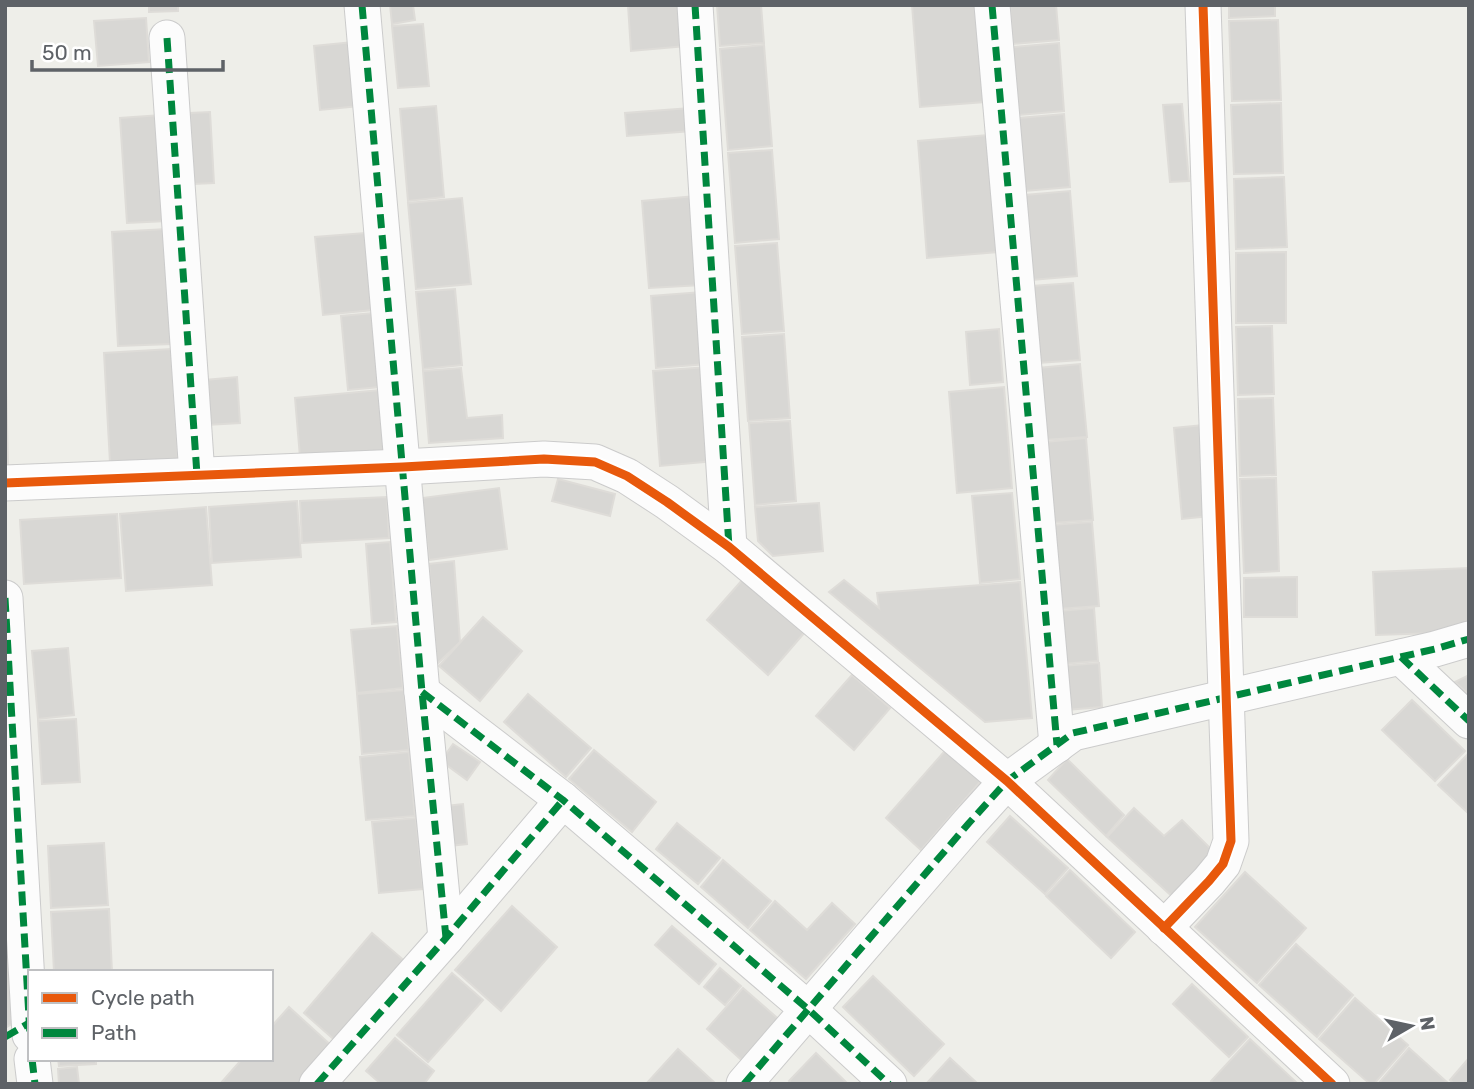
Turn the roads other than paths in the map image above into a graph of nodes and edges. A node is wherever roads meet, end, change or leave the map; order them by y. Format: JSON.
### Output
{"nodes":[{"id":1,"x":362,"y":5,"type":"edge"},
{"id":2,"x":695,"y":5,"type":"edge"},
{"id":3,"x":992,"y":5,"type":"edge"},
{"id":4,"x":1203,"y":5,"type":"edge"},
{"id":5,"x":167,"y":38,"type":"dead end"},
{"id":6,"x":403,"y":467,"type":"junction"},
{"id":7,"x":197,"y":475,"type":"junction"},
{"id":8,"x":5,"y":483,"type":"edge"},
{"id":9,"x":729,"y":547,"type":"junction"},
{"id":10,"x":5,"y":598,"type":"edge"},
{"id":11,"x":1469,"y":639,"type":"edge"},
{"id":12,"x":1401,"y":657,"type":"junction"},
{"id":13,"x":422,"y":692,"type":"junction"},
{"id":14,"x":1227,"y":698,"type":"junction"},
{"id":15,"x":1469,"y":721,"type":"edge"},
{"id":16,"x":1057,"y":745,"type":"junction"},
{"id":17,"x":1007,"y":781,"type":"junction"},
{"id":18,"x":563,"y":800,"type":"junction"},
{"id":19,"x":1164,"y":928,"type":"junction"},
{"id":20,"x":446,"y":938,"type":"junction"},
{"id":21,"x":809,"y":1010,"type":"junction"},
{"id":22,"x":21,"y":1032,"type":"edge"},
{"id":23,"x":32,"y":1061,"type":"edge"},
{"id":24,"x":35,"y":1084,"type":"edge"},
{"id":25,"x":317,"y":1084,"type":"edge"},
{"id":26,"x":744,"y":1084,"type":"edge"},
{"id":27,"x":889,"y":1084,"type":"edge"},
{"id":28,"x":1332,"y":1084,"type":"edge"}],
"edges":[{"from":1,"to":6,"type":"street"},
{"from":2,"to":9,"type":"street"},
{"from":3,"to":16,"type":"street"},
{"from":4,"to":14,"type":"street"},
{"from":5,"to":7,"type":"street"},
{"from":6,"to":7,"type":"street"},
{"from":6,"to":9,"type":"street"},
{"from":6,"to":13,"type":"street"},
{"from":7,"to":8,"type":"street"},
{"from":9,"to":17,"type":"street"},
{"from":10,"to":22,"type":"street"},
{"from":11,"to":12,"type":"street"},
{"from":12,"to":14,"type":"street"},
{"from":12,"to":15,"type":"street"},
{"from":13,"to":18,"type":"street"},
{"from":13,"to":20,"type":"street"},
{"from":14,"to":16,"type":"street"},
{"from":14,"to":19,"type":"street"},
{"from":16,"to":17,"type":"street"},
{"from":17,"to":19,"type":"street"},
{"from":17,"to":21,"type":"street"},
{"from":18,"to":20,"type":"street"},
{"from":18,"to":21,"type":"street"},
{"from":19,"to":28,"type":"street"},
{"from":20,"to":25,"type":"street"},
{"from":21,"to":26,"type":"street"},
{"from":21,"to":27,"type":"street"},
{"from":23,"to":24,"type":"street"}]}
